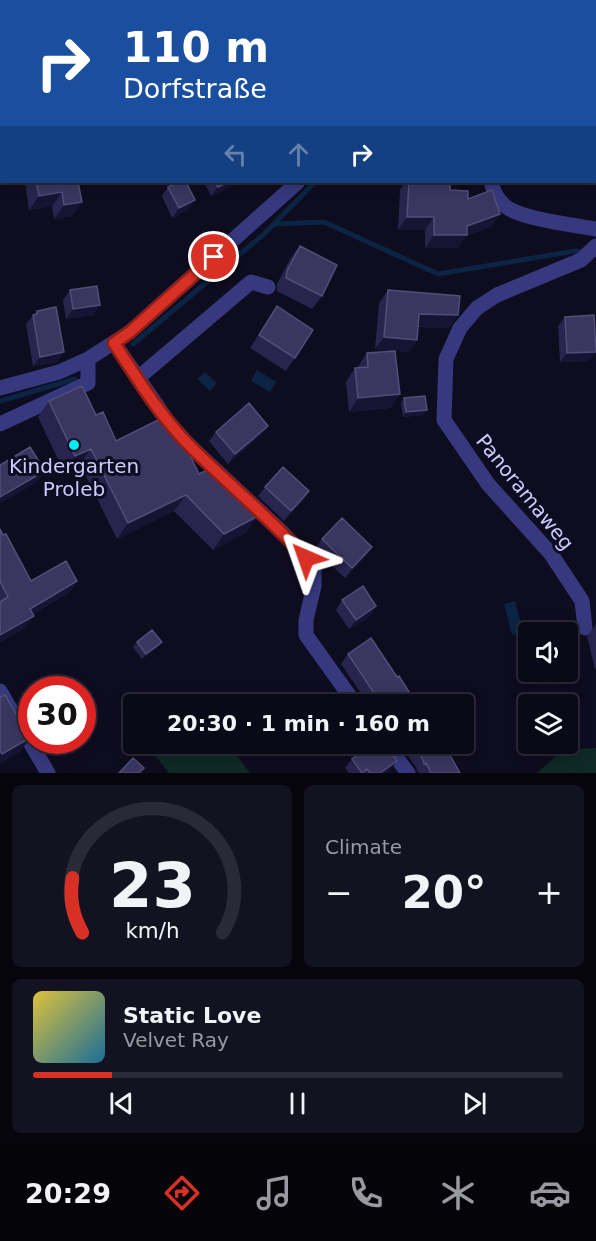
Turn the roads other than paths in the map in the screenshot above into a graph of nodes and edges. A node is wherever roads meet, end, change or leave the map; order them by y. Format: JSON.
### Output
{"nodes":[{"id":1,"x":297,"y":183,"type":"edge"},
{"id":2,"x":491,"y":183,"type":"edge"},
{"id":3,"x":596,"y":229,"type":"edge"},
{"id":4,"x":596,"y":246,"type":"edge"},
{"id":5,"x":268,"y":287,"type":"dead end"},
{"id":6,"x":114,"y":343,"type":"junction"},
{"id":7,"x":88,"y":359,"type":"junction"},
{"id":8,"x":138,"y":378,"type":"junction"},
{"id":9,"x":0,"y":388,"type":"edge"},
{"id":10,"x":0,"y":424,"type":"edge"},
{"id":11,"x":585,"y":628,"type":"dead end"},
{"id":12,"x":0,"y":691,"type":"edge"},
{"id":13,"x":348,"y":694,"type":"edge"},
{"id":14,"x":394,"y":754,"type":"edge"},
{"id":15,"x":48,"y":773,"type":"edge"},
{"id":16,"x":408,"y":773,"type":"edge"}],
"edges":[{"from":1,"to":6,"type":"street"},
{"from":2,"to":3,"type":"street"},
{"from":4,"to":11,"type":"street","name":"Panoramaweg"},
{"from":5,"to":8,"type":"street"},
{"from":6,"to":7,"type":"street"},
{"from":6,"to":8,"type":"street"},
{"from":7,"to":9,"type":"street"},
{"from":7,"to":10,"type":"street"},
{"from":8,"to":13,"type":"street"},
{"from":12,"to":15,"type":"street"},
{"from":14,"to":16,"type":"street"}]}
